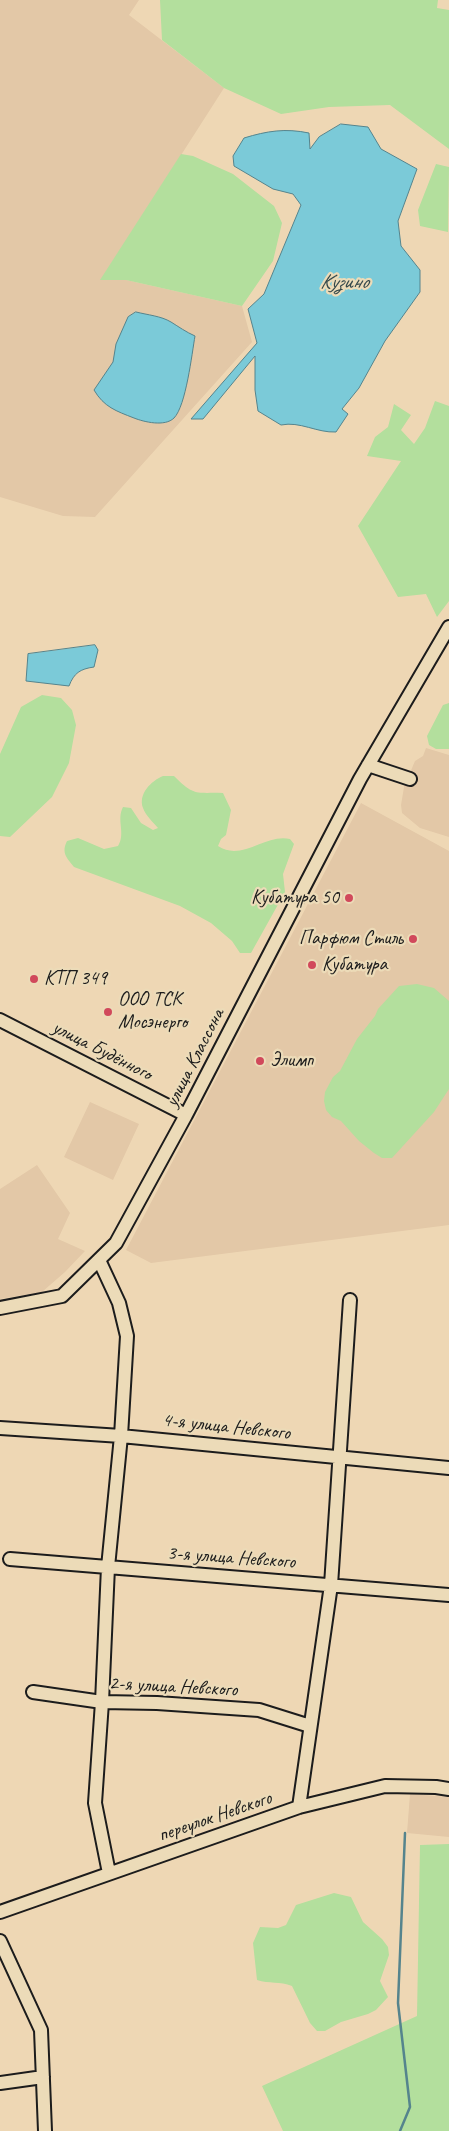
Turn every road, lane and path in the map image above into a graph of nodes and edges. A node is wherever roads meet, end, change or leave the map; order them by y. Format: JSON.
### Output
{"nodes":[{"id":1,"x":449,"y":627,"type":"edge"},
{"id":2,"x":368,"y":765,"type":"junction"},
{"id":3,"x":410,"y":779,"type":"dead end"},
{"id":4,"x":0,"y":1020,"type":"edge"},
{"id":5,"x":186,"y":1116,"type":"junction"},
{"id":6,"x":99,"y":1260,"type":"junction"},
{"id":7,"x":350,"y":1300,"type":"dead end"},
{"id":8,"x":0,"y":1308,"type":"edge"},
{"id":9,"x":0,"y":1428,"type":"edge"},
{"id":10,"x":121,"y":1436,"type":"junction"},
{"id":11,"x":339,"y":1457,"type":"junction"},
{"id":12,"x":449,"y":1468,"type":"edge"},
{"id":13,"x":10,"y":1559,"type":"dead end"},
{"id":14,"x":108,"y":1567,"type":"junction"},
{"id":15,"x":331,"y":1585,"type":"junction"},
{"id":16,"x":449,"y":1595,"type":"edge"},
{"id":17,"x":33,"y":1692,"type":"dead end"},
{"id":18,"x":102,"y":1702,"type":"junction"},
{"id":19,"x":310,"y":1726,"type":"junction"},
{"id":20,"x":449,"y":1789,"type":"edge"},
{"id":21,"x":299,"y":1807,"type":"junction"},
{"id":22,"x":109,"y":1873,"type":"junction"},
{"id":23,"x":0,"y":1912,"type":"edge"},
{"id":24,"x":0,"y":1941,"type":"edge"},
{"id":25,"x":43,"y":2077,"type":"junction"},
{"id":26,"x":0,"y":2083,"type":"edge"},
{"id":27,"x":45,"y":2131,"type":"edge"}],
"edges":[{"from":1,"to":2,"type":"street","name":"улица Классона"},
{"from":2,"to":3,"type":"street"},
{"from":2,"to":5,"type":"street","name":"улица Классона"},
{"from":4,"to":5,"type":"street","name":"улица Будённого"},
{"from":5,"to":6,"type":"street","name":"улица Классона"},
{"from":6,"to":8,"type":"street","name":"улица Классона"},
{"from":6,"to":10,"type":"street"},
{"from":7,"to":11,"type":"street"},
{"from":9,"to":10,"type":"street","name":"4-я улица Невского"},
{"from":10,"to":11,"type":"street","name":"4-я улица Невского"},
{"from":10,"to":14,"type":"street"},
{"from":11,"to":12,"type":"street","name":"4-я улица Невского"},
{"from":11,"to":15,"type":"street"},
{"from":13,"to":14,"type":"street","name":"3-я улица Невского"},
{"from":14,"to":15,"type":"street","name":"3-я улица Невского"},
{"from":14,"to":18,"type":"street"},
{"from":15,"to":16,"type":"street","name":"3-я улица Невского"},
{"from":15,"to":19,"type":"street"},
{"from":17,"to":18,"type":"street","name":"2-я улица Невского"},
{"from":18,"to":19,"type":"street","name":"2-я улица Невского"},
{"from":18,"to":22,"type":"street"},
{"from":19,"to":21,"type":"street"},
{"from":20,"to":21,"type":"street","name":"переулок Невского"},
{"from":21,"to":22,"type":"street","name":"переулок Невского"},
{"from":22,"to":23,"type":"street","name":"переулок Невского"},
{"from":24,"to":25,"type":"street"},
{"from":25,"to":26,"type":"street"},
{"from":25,"to":27,"type":"street"}]}
